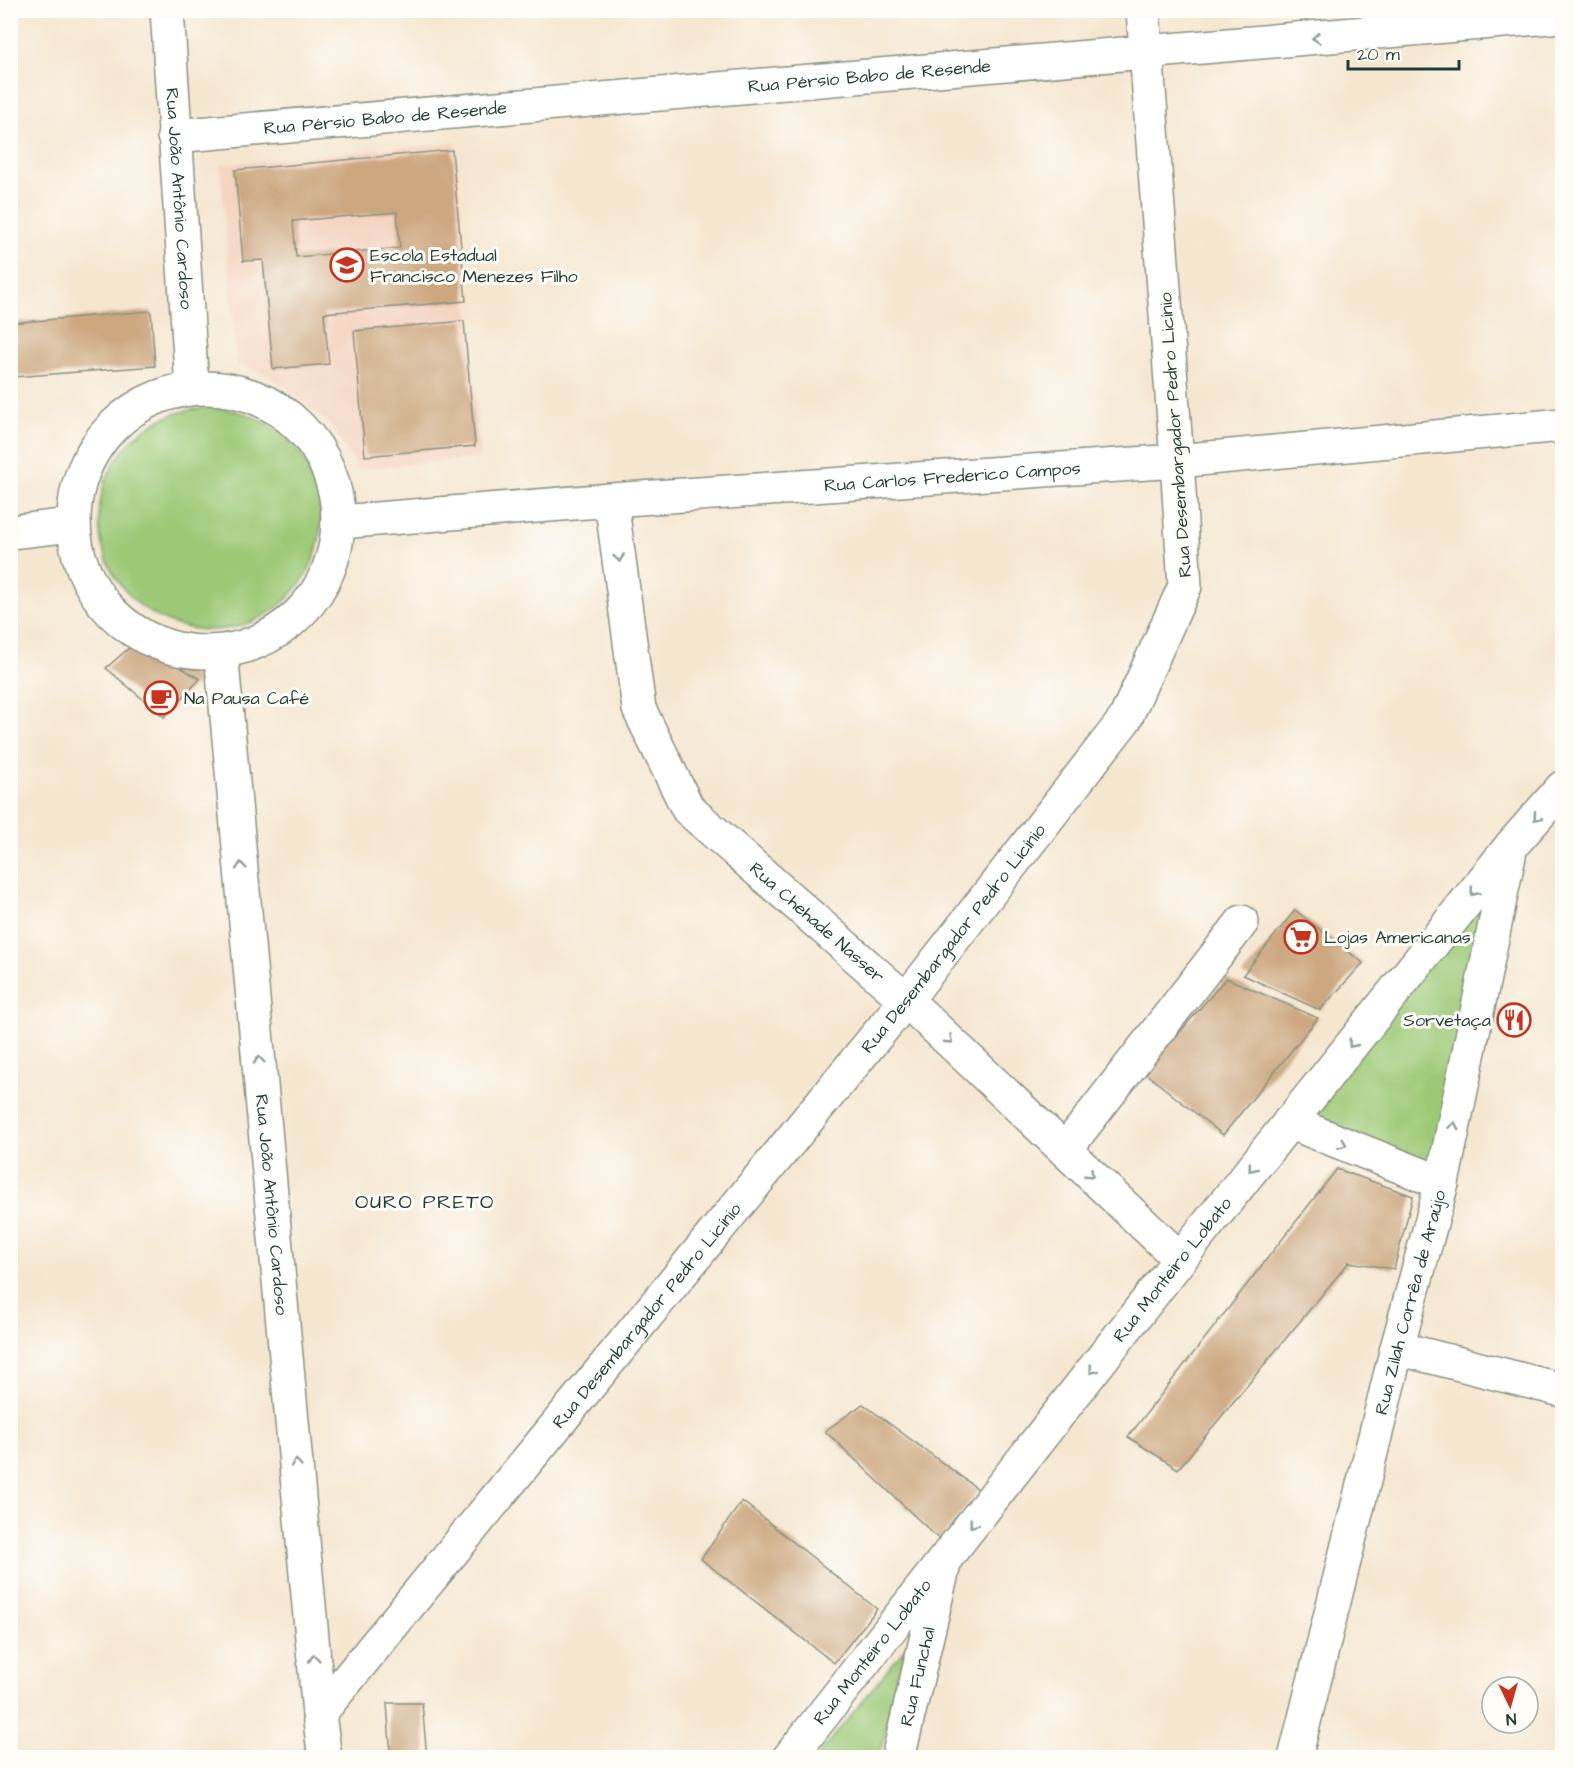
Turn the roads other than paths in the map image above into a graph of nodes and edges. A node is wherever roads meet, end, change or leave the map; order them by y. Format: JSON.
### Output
{"nodes":[{"id":1,"x":167,"y":10,"type":"edge"},
{"id":2,"x":1143,"y":10,"type":"edge"},
{"id":3,"x":1563,"y":16,"type":"edge"},
{"id":4,"x":1148,"y":53,"type":"junction"},
{"id":5,"x":174,"y":136,"type":"junction"},
{"id":6,"x":192,"y":387,"type":"junction"},
{"id":7,"x":1563,"y":425,"type":"edge"},
{"id":8,"x":1177,"y":461,"type":"junction"},
{"id":9,"x":611,"y":500,"type":"junction"},
{"id":10,"x":340,"y":522,"type":"junction"},
{"id":11,"x":72,"y":525,"type":"junction"},
{"id":12,"x":10,"y":532,"type":"edge"},
{"id":13,"x":221,"y":652,"type":"junction"},
{"id":14,"x":1563,"y":788,"type":"edge"},
{"id":15,"x":1511,"y":846,"type":"junction"},
{"id":16,"x":1242,"y":922,"type":"dead end"},
{"id":17,"x":906,"y":1000,"type":"junction"},
{"id":18,"x":1289,"y":1122,"type":"junction"},
{"id":19,"x":1065,"y":1150,"type":"junction"},
{"id":20,"x":1442,"y":1183,"type":"junction"},
{"id":21,"x":1180,"y":1259,"type":"junction"},
{"id":22,"x":1398,"y":1347,"type":"junction"},
{"id":23,"x":1563,"y":1390,"type":"edge"},
{"id":24,"x":945,"y":1560,"type":"junction"},
{"id":25,"x":319,"y":1714,"type":"junction"},
{"id":26,"x":325,"y":1758,"type":"edge"},
{"id":27,"x":789,"y":1758,"type":"edge"},
{"id":28,"x":898,"y":1758,"type":"edge"},
{"id":29,"x":1295,"y":1758,"type":"edge"}],
"edges":[{"from":1,"to":5,"type":"street","name":"Rua João Antônio Cardoso"},
{"from":2,"to":4,"type":"street","name":"Rua Desembargador Pedro Licínio"},
{"from":3,"to":4,"type":"street","name":"Rua Pérsio Babo de Resende","one_way":true},
{"from":4,"to":5,"type":"street","name":"Rua Pérsio Babo de Resende"},
{"from":4,"to":8,"type":"street","name":"Rua Desembargador Pedro Licínio"},
{"from":5,"to":6,"type":"street","name":"Rua João Antônio Cardoso"},
{"from":6,"to":10,"type":"street"},
{"from":6,"to":11,"type":"street"},
{"from":7,"to":8,"type":"street","name":"Rua Carlos Frederico Campos"},
{"from":8,"to":9,"type":"street","name":"Rua Carlos Frederico Campos"},
{"from":8,"to":17,"type":"street","name":"Rua Desembargador Pedro Licínio"},
{"from":9,"to":10,"type":"street","name":"Rua Carlos Frederico Campos"},
{"from":9,"to":17,"type":"street","name":"Rua Chehade Nasser","one_way":true},
{"from":10,"to":13,"type":"street"},
{"from":11,"to":12,"type":"street"},
{"from":11,"to":13,"type":"street"},
{"from":25,"to":13,"type":"street","name":"Rua João Antônio Cardoso","one_way":true},
{"from":14,"to":15,"type":"street","name":"Rua Monteiro Lobato","one_way":true},
{"from":15,"to":18,"type":"street","name":"Rua Monteiro Lobato","one_way":true},
{"from":20,"to":15,"type":"street","name":"Rua Zilah Corrêa de Araújo","one_way":true},
{"from":16,"to":19,"type":"street"},
{"from":17,"to":19,"type":"street","name":"Rua Chehade Nasser","one_way":true},
{"from":17,"to":25,"type":"street","name":"Rua Desembargador Pedro Licínio"},
{"from":18,"to":20,"type":"street","one_way":true},
{"from":18,"to":21,"type":"street","name":"Rua Monteiro Lobato","one_way":true},
{"from":19,"to":21,"type":"street","name":"Rua Chehade Nasser","one_way":true},
{"from":20,"to":22,"type":"street","name":"Rua Zilah Corrêa de Araújo"},
{"from":21,"to":24,"type":"street","name":"Rua Monteiro Lobato","one_way":true},
{"from":22,"to":23,"type":"street"},
{"from":22,"to":29,"type":"street","name":"Rua Zilah Corrêa de Araújo"},
{"from":24,"to":27,"type":"street","name":"Rua Monteiro Lobato"},
{"from":24,"to":28,"type":"street","name":"Rua Funchal"},
{"from":25,"to":26,"type":"street","name":"Rua João Antônio Cardoso"}]}
